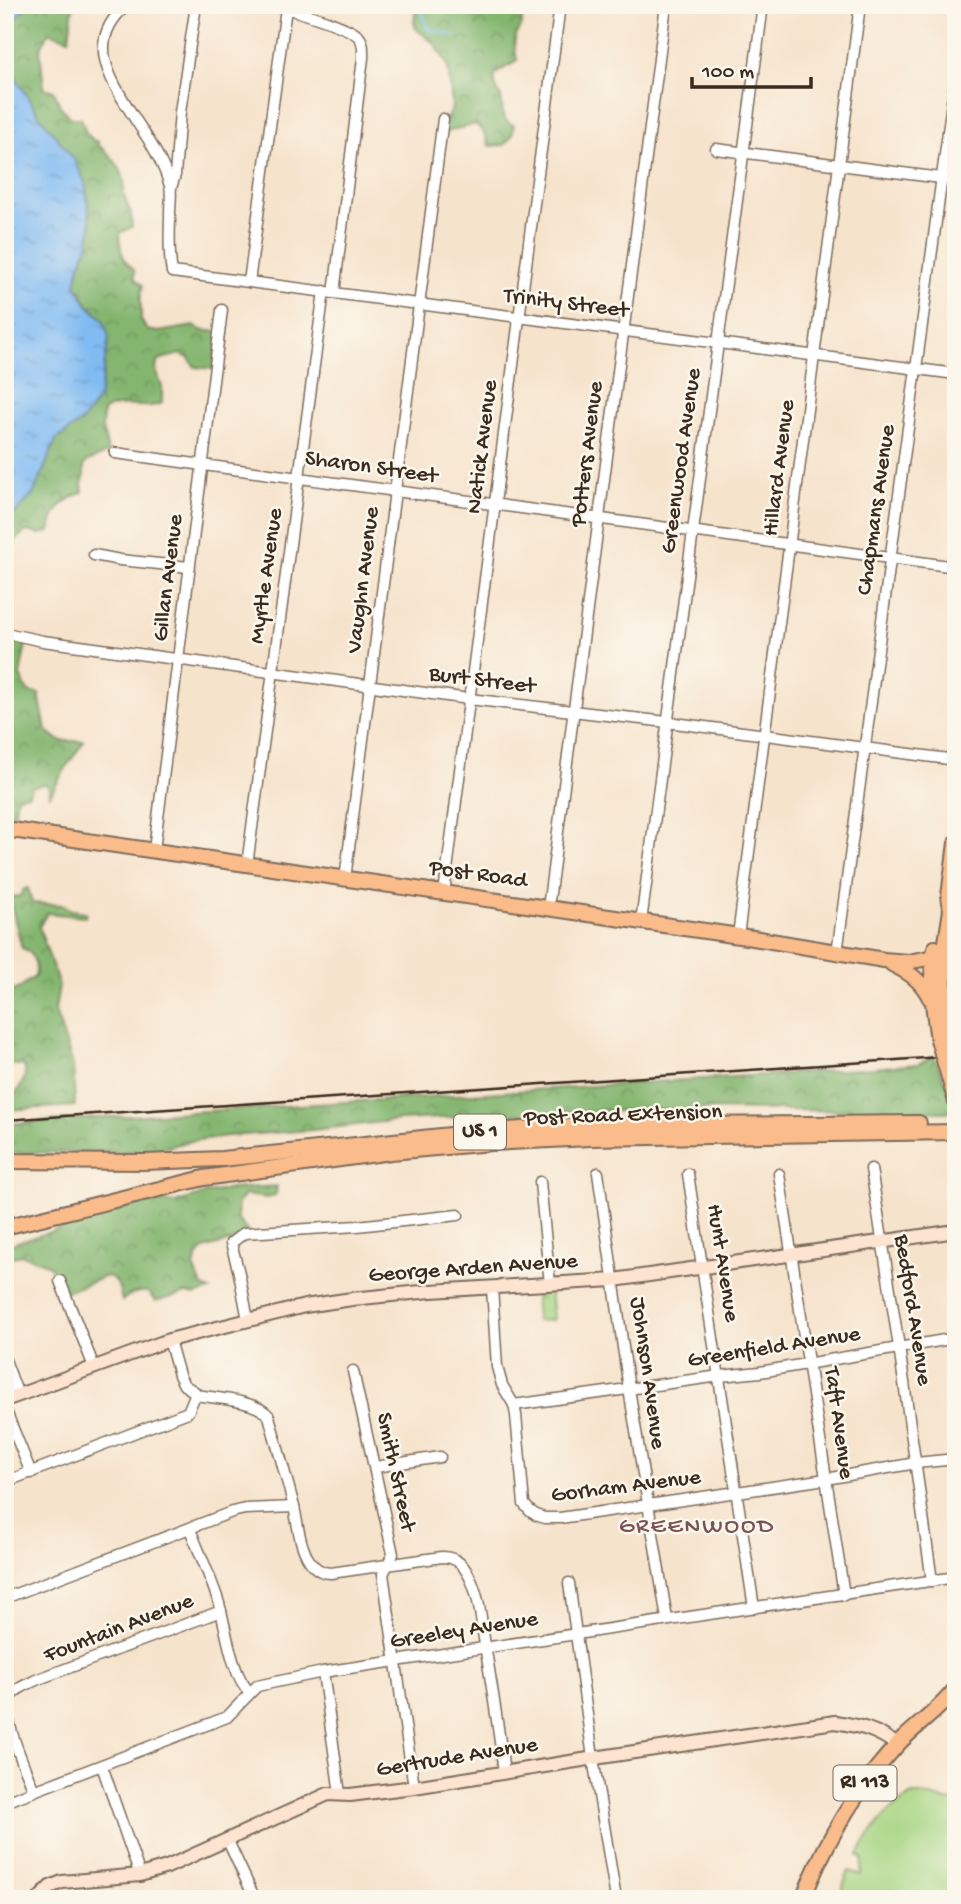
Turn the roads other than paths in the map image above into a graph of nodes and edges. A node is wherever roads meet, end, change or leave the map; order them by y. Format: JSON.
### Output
{"nodes":[{"id":1,"x":128,"y":5,"type":"edge"},
{"id":2,"x":195,"y":5,"type":"edge"},
{"id":3,"x":560,"y":5,"type":"edge"},
{"id":4,"x":666,"y":5,"type":"edge"},
{"id":5,"x":763,"y":5,"type":"edge"},
{"id":6,"x":860,"y":5,"type":"edge"},
{"id":7,"x":281,"y":7,"type":"edge"},
{"id":8,"x":956,"y":73,"type":"edge"},
{"id":9,"x":443,"y":119,"type":"dead end"},
{"id":10,"x":716,"y":149,"type":"dead end"},
{"id":11,"x":743,"y":153,"type":"junction"},
{"id":12,"x":839,"y":165,"type":"junction"},
{"id":13,"x":942,"y":178,"type":"junction"},
{"id":14,"x":956,"y":180,"type":"edge"},
{"id":15,"x":171,"y":188,"type":"junction"},
{"id":16,"x":248,"y":282,"type":"junction"},
{"id":17,"x":329,"y":292,"type":"junction"},
{"id":18,"x":420,"y":304,"type":"junction"},
{"id":19,"x":222,"y":310,"type":"dead end"},
{"id":20,"x":519,"y":317,"type":"junction"},
{"id":21,"x":624,"y":330,"type":"junction"},
{"id":22,"x":718,"y":343,"type":"junction"},
{"id":23,"x":814,"y":355,"type":"junction"},
{"id":24,"x":916,"y":369,"type":"junction"},
{"id":25,"x":956,"y":374,"type":"edge"},
{"id":26,"x":115,"y":453,"type":"dead end"},
{"id":27,"x":202,"y":464,"type":"junction"},
{"id":28,"x":299,"y":478,"type":"junction"},
{"id":29,"x":395,"y":491,"type":"junction"},
{"id":30,"x":495,"y":504,"type":"junction"},
{"id":31,"x":599,"y":518,"type":"junction"},
{"id":32,"x":693,"y":531,"type":"junction"},
{"id":33,"x":789,"y":544,"type":"junction"},
{"id":34,"x":94,"y":555,"type":"dead end"},
{"id":35,"x":890,"y":558,"type":"junction"},
{"id":36,"x":190,"y":566,"type":"junction"},
{"id":37,"x":956,"y":567,"type":"edge"},
{"id":38,"x":5,"y":633,"type":"edge"},
{"id":39,"x":178,"y":659,"type":"junction"},
{"id":40,"x":273,"y":672,"type":"junction"},
{"id":41,"x":370,"y":685,"type":"junction"},
{"id":42,"x":469,"y":699,"type":"junction"},
{"id":43,"x":574,"y":711,"type":"junction"},
{"id":44,"x":667,"y":722,"type":"junction"},
{"id":45,"x":764,"y":736,"type":"junction"},
{"id":46,"x":865,"y":749,"type":"junction"},
{"id":47,"x":956,"y":760,"type":"edge"},
{"id":48,"x":5,"y":830,"type":"edge"},
{"id":49,"x":956,"y":843,"type":"edge"},
{"id":50,"x":154,"y":850,"type":"junction"},
{"id":51,"x":247,"y":865,"type":"junction"},
{"id":52,"x":345,"y":879,"type":"junction"},
{"id":53,"x":444,"y":893,"type":"junction"},
{"id":54,"x":548,"y":908,"type":"junction"},
{"id":55,"x":640,"y":922,"type":"junction"},
{"id":56,"x":738,"y":936,"type":"junction"},
{"id":57,"x":837,"y":953,"type":"junction"},
{"id":58,"x":944,"y":954,"type":"edge"},
{"id":59,"x":884,"y":960,"type":"junction"},
{"id":60,"x":932,"y":1002,"type":"junction"},
{"id":61,"x":945,"y":1039,"type":"junction"},
{"id":62,"x":951,"y":1063,"type":"edge"},
{"id":63,"x":956,"y":1102,"type":"edge"},
{"id":64,"x":956,"y":1122,"type":"edge"},
{"id":65,"x":956,"y":1132,"type":"edge"},
{"id":66,"x":5,"y":1161,"type":"edge"},
{"id":67,"x":871,"y":1169,"type":"dead end"},
{"id":68,"x":598,"y":1173,"type":"dead end"},
{"id":69,"x":688,"y":1174,"type":"dead end"},
{"id":70,"x":779,"y":1174,"type":"dead end"},
{"id":71,"x":540,"y":1182,"type":"dead end"},
{"id":72,"x":458,"y":1215,"type":"dead end"},
{"id":73,"x":5,"y":1227,"type":"edge"},
{"id":74,"x":956,"y":1231,"type":"edge"},
{"id":75,"x":883,"y":1242,"type":"junction"},
{"id":76,"x":792,"y":1254,"type":"junction"},
{"id":77,"x":702,"y":1266,"type":"junction"},
{"id":78,"x":614,"y":1280,"type":"junction"},
{"id":79,"x":60,"y":1281,"type":"dead end"},
{"id":80,"x":550,"y":1284,"type":"junction"},
{"id":81,"x":492,"y":1287,"type":"junction"},
{"id":82,"x":248,"y":1320,"type":"junction"},
{"id":83,"x":956,"y":1338,"type":"edge"},
{"id":84,"x":169,"y":1340,"type":"junction"},
{"id":85,"x":899,"y":1347,"type":"junction"},
{"id":86,"x":5,"y":1360,"type":"edge"},
{"id":87,"x":810,"y":1362,"type":"junction"},
{"id":88,"x":94,"y":1367,"type":"junction"},
{"id":89,"x":353,"y":1371,"type":"dead end"},
{"id":90,"x":720,"y":1376,"type":"junction"},
{"id":91,"x":629,"y":1389,"type":"junction"},
{"id":92,"x":18,"y":1395,"type":"junction"},
{"id":93,"x":195,"y":1395,"type":"junction"},
{"id":94,"x":5,"y":1400,"type":"edge"},
{"id":95,"x":514,"y":1405,"type":"junction"},
{"id":96,"x":5,"y":1409,"type":"edge"},
{"id":97,"x":440,"y":1457,"type":"dead end"},
{"id":98,"x":956,"y":1459,"type":"edge"},
{"id":99,"x":916,"y":1464,"type":"junction"},
{"id":100,"x":375,"y":1468,"type":"junction"},
{"id":101,"x":31,"y":1473,"type":"junction"},
{"id":102,"x":826,"y":1479,"type":"junction"},
{"id":103,"x":5,"y":1482,"type":"edge"},
{"id":104,"x":737,"y":1493,"type":"junction"},
{"id":105,"x":647,"y":1506,"type":"junction"},
{"id":106,"x":294,"y":1507,"type":"junction"},
{"id":107,"x":190,"y":1529,"type":"junction"},
{"id":108,"x":389,"y":1564,"type":"junction"},
{"id":109,"x":956,"y":1577,"type":"edge"},
{"id":110,"x":932,"y":1581,"type":"junction"},
{"id":111,"x":569,"y":1583,"type":"dead end"},
{"id":112,"x":845,"y":1595,"type":"junction"},
{"id":113,"x":5,"y":1598,"type":"edge"},
{"id":114,"x":754,"y":1608,"type":"junction"},
{"id":115,"x":221,"y":1611,"type":"junction"},
{"id":116,"x":667,"y":1619,"type":"junction"},
{"id":117,"x":575,"y":1634,"type":"junction"},
{"id":118,"x":485,"y":1648,"type":"junction"},
{"id":119,"x":397,"y":1661,"type":"junction"},
{"id":120,"x":323,"y":1671,"type":"junction"},
{"id":121,"x":955,"y":1691,"type":"edge"},
{"id":122,"x":250,"y":1692,"type":"junction"},
{"id":123,"x":897,"y":1745,"type":"junction"},
{"id":124,"x":593,"y":1758,"type":"junction"},
{"id":125,"x":102,"y":1766,"type":"junction"},
{"id":126,"x":504,"y":1773,"type":"junction"},
{"id":127,"x":414,"y":1787,"type":"junction"},
{"id":128,"x":34,"y":1791,"type":"junction"},
{"id":129,"x":340,"y":1794,"type":"junction"},
{"id":130,"x":5,"y":1802,"type":"edge"},
{"id":131,"x":227,"y":1839,"type":"junction"},
{"id":132,"x":140,"y":1875,"type":"junction"},
{"id":133,"x":39,"y":1899,"type":"edge"},
{"id":134,"x":255,"y":1899,"type":"edge"},
{"id":135,"x":616,"y":1899,"type":"edge"},
{"id":136,"x":803,"y":1899,"type":"edge"}],
"edges":[{"from":1,"to":15,"type":"street"},
{"from":2,"to":15,"type":"street"},
{"from":3,"to":20,"type":"street","name":"Natick Avenue"},
{"from":4,"to":21,"type":"street","name":"Potters Avenue"},
{"from":5,"to":11,"type":"street","name":"Greenwood Avenue"},
{"from":6,"to":12,"type":"street","name":"Hillard Avenue"},
{"from":7,"to":16,"type":"street"},
{"from":7,"to":17,"type":"street","name":"Myrtle Avenue"},
{"from":8,"to":13,"type":"street","name":"Chapmans Avenue"},
{"from":9,"to":18,"type":"street","name":"Vaughn Avenue"},
{"from":10,"to":11,"type":"street"},
{"from":11,"to":12,"type":"street"},
{"from":11,"to":22,"type":"street","name":"Greenwood Avenue"},
{"from":12,"to":13,"type":"street"},
{"from":12,"to":23,"type":"street","name":"Hillard Avenue"},
{"from":13,"to":14,"type":"street"},
{"from":13,"to":24,"type":"street","name":"Chapmans Avenue"},
{"from":15,"to":16,"type":"street","name":"Trinity Street"},
{"from":16,"to":17,"type":"street","name":"Trinity Street"},
{"from":17,"to":18,"type":"street","name":"Trinity Street"},
{"from":17,"to":28,"type":"street","name":"Myrtle Avenue"},
{"from":18,"to":20,"type":"street","name":"Trinity Street"},
{"from":18,"to":29,"type":"street","name":"Vaughn Avenue"},
{"from":19,"to":27,"type":"street","name":"Gillan Avenue"},
{"from":20,"to":21,"type":"street","name":"Trinity Street"},
{"from":20,"to":30,"type":"street","name":"Natick Avenue"},
{"from":21,"to":22,"type":"street","name":"Trinity Street"},
{"from":21,"to":31,"type":"street","name":"Potters Avenue"},
{"from":22,"to":23,"type":"street","name":"Trinity Street"},
{"from":22,"to":32,"type":"street","name":"Greenwood Avenue"},
{"from":23,"to":24,"type":"street","name":"Trinity Street"},
{"from":23,"to":33,"type":"street","name":"Hillard Avenue"},
{"from":24,"to":25,"type":"street","name":"Trinity Street"},
{"from":24,"to":35,"type":"street","name":"Chapmans Avenue"},
{"from":26,"to":27,"type":"street","name":"Sharon Street"},
{"from":27,"to":28,"type":"street","name":"Sharon Street"},
{"from":27,"to":36,"type":"street","name":"Gillan Avenue"},
{"from":28,"to":29,"type":"street","name":"Sharon Street"},
{"from":28,"to":40,"type":"street","name":"Myrtle Avenue"},
{"from":29,"to":30,"type":"street","name":"Sharon Street"},
{"from":29,"to":41,"type":"street","name":"Vaughn Avenue"},
{"from":30,"to":31,"type":"street","name":"Sharon Street"},
{"from":30,"to":42,"type":"street","name":"Natick Avenue"},
{"from":31,"to":32,"type":"street","name":"Sharon Street"},
{"from":31,"to":43,"type":"street","name":"Potters Avenue"},
{"from":32,"to":33,"type":"street","name":"Sharon Street"},
{"from":32,"to":44,"type":"street","name":"Greenwood Avenue"},
{"from":33,"to":35,"type":"street","name":"Sharon Street"},
{"from":33,"to":45,"type":"street","name":"Hillard Avenue"},
{"from":34,"to":36,"type":"street"},
{"from":35,"to":37,"type":"street","name":"Sharon Street"},
{"from":35,"to":46,"type":"street","name":"Chapmans Avenue"},
{"from":36,"to":39,"type":"street","name":"Gillan Avenue"},
{"from":38,"to":39,"type":"street","name":"Burt Street"},
{"from":39,"to":40,"type":"street","name":"Burt Street"},
{"from":39,"to":50,"type":"street","name":"Gillan Avenue"},
{"from":40,"to":41,"type":"street","name":"Burt Street"},
{"from":40,"to":51,"type":"street","name":"Myrtle Avenue"},
{"from":41,"to":42,"type":"street","name":"Burt Street"},
{"from":41,"to":52,"type":"street","name":"Vaughn Avenue"},
{"from":42,"to":43,"type":"street","name":"Burt Street"},
{"from":42,"to":53,"type":"street","name":"Natick Avenue"},
{"from":43,"to":44,"type":"street","name":"Burt Street"},
{"from":43,"to":54,"type":"street","name":"Potters Avenue"},
{"from":44,"to":45,"type":"street","name":"Burt Street"},
{"from":44,"to":55,"type":"street","name":"Greenwood Avenue"},
{"from":45,"to":46,"type":"street","name":"Burt Street"},
{"from":45,"to":56,"type":"street","name":"Hillard Avenue"},
{"from":46,"to":47,"type":"street","name":"Burt Street"},
{"from":46,"to":57,"type":"street","name":"Chapmans Avenue"},
{"from":48,"to":50,"type":"main road","name":"Post Road"},
{"from":49,"to":58,"type":"main road"},
{"from":50,"to":51,"type":"main road","name":"Post Road"},
{"from":51,"to":52,"type":"main road","name":"Post Road"},
{"from":52,"to":53,"type":"main road","name":"Post Road"},
{"from":53,"to":54,"type":"main road","name":"Post Road"},
{"from":54,"to":55,"type":"main road","name":"Post Road"},
{"from":55,"to":56,"type":"main road","name":"Post Road"},
{"from":56,"to":57,"type":"main road","name":"Post Road"},
{"from":57,"to":59,"type":"main road","name":"Post Road"},
{"from":58,"to":59,"type":"main road","name":"Post Road"},
{"from":58,"to":60,"type":"main road"},
{"from":58,"to":61,"type":"main road"},
{"from":59,"to":60,"type":"main road"},
{"from":60,"to":61,"type":"main road"},
{"from":61,"to":62,"type":"main road","bridge":true},
{"from":62,"to":63,"type":"main road"},
{"from":64,"to":66,"type":"main road","name":"Post Road Extension","number":"US 1"},
{"from":65,"to":73,"type":"main road","name":"Post Road Extension","number":"US 1"},
{"from":67,"to":75,"type":"street","name":"Bedford Avenue"},
{"from":68,"to":78,"type":"street","name":"Johnson Avenue"},
{"from":69,"to":77,"type":"street","name":"Hunt Avenue"},
{"from":70,"to":76,"type":"street","name":"Taft Avenue"},
{"from":71,"to":80,"type":"street"},
{"from":72,"to":82,"type":"street"},
{"from":74,"to":75,"type":"street","name":"George Arden Avenue"},
{"from":75,"to":76,"type":"street","name":"George Arden Avenue"},
{"from":75,"to":85,"type":"street","name":"Bedford Avenue"},
{"from":76,"to":77,"type":"street","name":"George Arden Avenue"},
{"from":76,"to":87,"type":"street","name":"Taft Avenue"},
{"from":77,"to":78,"type":"street","name":"George Arden Avenue"},
{"from":77,"to":90,"type":"street","name":"Hunt Avenue"},
{"from":78,"to":80,"type":"street","name":"George Arden Avenue"},
{"from":78,"to":91,"type":"street","name":"Johnson Avenue"},
{"from":79,"to":88,"type":"street"},
{"from":80,"to":81,"type":"street","name":"George Arden Avenue"},
{"from":81,"to":82,"type":"street","name":"George Arden Avenue"},
{"from":81,"to":95,"type":"street","name":"Gorham Avenue"},
{"from":82,"to":84,"type":"street","name":"George Arden Avenue"},
{"from":83,"to":85,"type":"street","name":"Greenfield Avenue"},
{"from":84,"to":88,"type":"street","name":"George Arden Avenue"},
{"from":84,"to":93,"type":"street"},
{"from":85,"to":87,"type":"street","name":"Greenfield Avenue"},
{"from":85,"to":99,"type":"street","name":"Bedford Avenue"},
{"from":86,"to":92,"type":"street"},
{"from":87,"to":90,"type":"street","name":"Greenfield Avenue"},
{"from":87,"to":102,"type":"street","name":"Taft Avenue"},
{"from":88,"to":92,"type":"street","name":"George Arden Avenue"},
{"from":89,"to":100,"type":"street","name":"Smith Street"},
{"from":90,"to":91,"type":"street","name":"Greenfield Avenue"},
{"from":90,"to":104,"type":"street","name":"Hunt Avenue"},
{"from":91,"to":95,"type":"street","name":"Greenfield Avenue"},
{"from":91,"to":105,"type":"street","name":"Johnson Avenue"},
{"from":92,"to":94,"type":"street","name":"George Arden Avenue"},
{"from":93,"to":101,"type":"street"},
{"from":93,"to":106,"type":"street"},
{"from":95,"to":105,"type":"street","name":"Gorham Avenue"},
{"from":96,"to":101,"type":"street"},
{"from":97,"to":100,"type":"street"},
{"from":98,"to":99,"type":"street","name":"Gorham Avenue"},
{"from":99,"to":102,"type":"street","name":"Gorham Avenue"},
{"from":99,"to":110,"type":"street","name":"Bedford Avenue"},
{"from":100,"to":108,"type":"street","name":"Smith Street"},
{"from":101,"to":103,"type":"street"},
{"from":102,"to":104,"type":"street","name":"Gorham Avenue"},
{"from":102,"to":112,"type":"street","name":"Taft Avenue"},
{"from":104,"to":105,"type":"street","name":"Gorham Avenue"},
{"from":104,"to":114,"type":"street","name":"Hunt Avenue"},
{"from":105,"to":116,"type":"street","name":"Johnson Avenue"},
{"from":106,"to":107,"type":"street"},
{"from":106,"to":108,"type":"street"},
{"from":107,"to":113,"type":"street"},
{"from":107,"to":115,"type":"street"},
{"from":108,"to":118,"type":"street"},
{"from":108,"to":119,"type":"street","name":"Smith Street"},
{"from":109,"to":110,"type":"street","name":"Greeley Avenue"},
{"from":110,"to":112,"type":"street","name":"Greeley Avenue"},
{"from":111,"to":117,"type":"street"},
{"from":112,"to":114,"type":"street","name":"Greeley Avenue"},
{"from":114,"to":116,"type":"street","name":"Greeley Avenue"},
{"from":115,"to":122,"type":"street"},
{"from":115,"to":128,"type":"street","name":"Fountain Avenue"},
{"from":116,"to":117,"type":"street","name":"Greeley Avenue"},
{"from":117,"to":118,"type":"street","name":"Greeley Avenue"},
{"from":117,"to":124,"type":"street"},
{"from":118,"to":119,"type":"street","name":"Greeley Avenue"},
{"from":118,"to":126,"type":"street"},
{"from":119,"to":120,"type":"street","name":"Greeley Avenue"},
{"from":119,"to":127,"type":"street","name":"Smith Street"},
{"from":120,"to":122,"type":"street","name":"Greeley Avenue"},
{"from":120,"to":129,"type":"street"},
{"from":121,"to":123,"type":"main road","number":"RI 113"},
{"from":122,"to":125,"type":"street","name":"Greeley Avenue"},
{"from":123,"to":124,"type":"street","name":"Gertrude Avenue"},
{"from":123,"to":136,"type":"main road","number":"RI 113"},
{"from":124,"to":126,"type":"street","name":"Gertrude Avenue"},
{"from":124,"to":135,"type":"street"},
{"from":125,"to":128,"type":"street","name":"Greeley Avenue"},
{"from":125,"to":132,"type":"street"},
{"from":126,"to":127,"type":"street","name":"Gertrude Avenue"},
{"from":127,"to":129,"type":"street","name":"Gertrude Avenue"},
{"from":128,"to":130,"type":"street","name":"Greeley Avenue"},
{"from":129,"to":131,"type":"street","name":"Gertrude Avenue"},
{"from":131,"to":132,"type":"street","name":"Gertrude Avenue"},
{"from":131,"to":134,"type":"street"},
{"from":132,"to":133,"type":"street","name":"Gertrude Avenue"}]}
